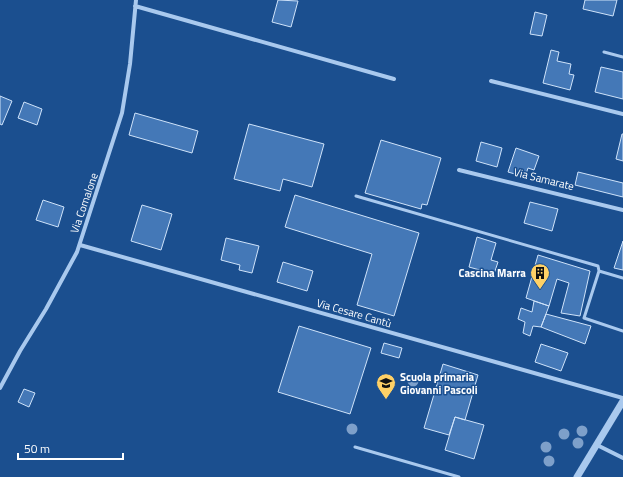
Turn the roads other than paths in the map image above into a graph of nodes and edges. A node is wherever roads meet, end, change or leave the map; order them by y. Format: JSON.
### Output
{"nodes":[{"id":1,"x":136,"y":0,"type":"edge"},
{"id":2,"x":135,"y":6,"type":"junction"},
{"id":3,"x":604,"y":52,"type":"dead end"},
{"id":4,"x":623,"y":57,"type":"edge"},
{"id":5,"x":394,"y":79,"type":"dead end"},
{"id":6,"x":491,"y":81,"type":"dead end"},
{"id":7,"x":623,"y":114,"type":"edge"},
{"id":8,"x":459,"y":170,"type":"dead end"},
{"id":9,"x":356,"y":196,"type":"dead end"},
{"id":10,"x":623,"y":210,"type":"edge"},
{"id":11,"x":80,"y":245,"type":"junction"},
{"id":12,"x":599,"y":271,"type":"junction"},
{"id":13,"x":623,"y":278,"type":"edge"},
{"id":14,"x":623,"y":331,"type":"edge"},
{"id":15,"x":0,"y":388,"type":"edge"},
{"id":16,"x":623,"y":398,"type":"edge"},
{"id":17,"x":623,"y":401,"type":"edge"},
{"id":18,"x":597,"y":445,"type":"junction"},
{"id":19,"x":355,"y":447,"type":"dead end"},
{"id":20,"x":623,"y":458,"type":"edge"},
{"id":21,"x":459,"y":477,"type":"edge"},
{"id":22,"x":577,"y":477,"type":"edge"}],
"edges":[{"from":1,"to":2,"type":"street","name":"Via Comalone"},
{"from":2,"to":5,"type":"street"},
{"from":2,"to":11,"type":"street","name":"Via Comalone"},
{"from":3,"to":4,"type":"lane"},
{"from":6,"to":7,"type":"street"},
{"from":8,"to":10,"type":"street","name":"Via Samarate"},
{"from":9,"to":12,"type":"lane"},
{"from":11,"to":15,"type":"street","name":"Via Comalone"},
{"from":11,"to":16,"type":"street","name":"Via Cesare Cantù"},
{"from":12,"to":13,"type":"lane"},
{"from":12,"to":14,"type":"lane"},
{"from":17,"to":18,"type":"street"},
{"from":18,"to":20,"type":"street"},
{"from":18,"to":22,"type":"street"},
{"from":19,"to":21,"type":"lane"}]}
